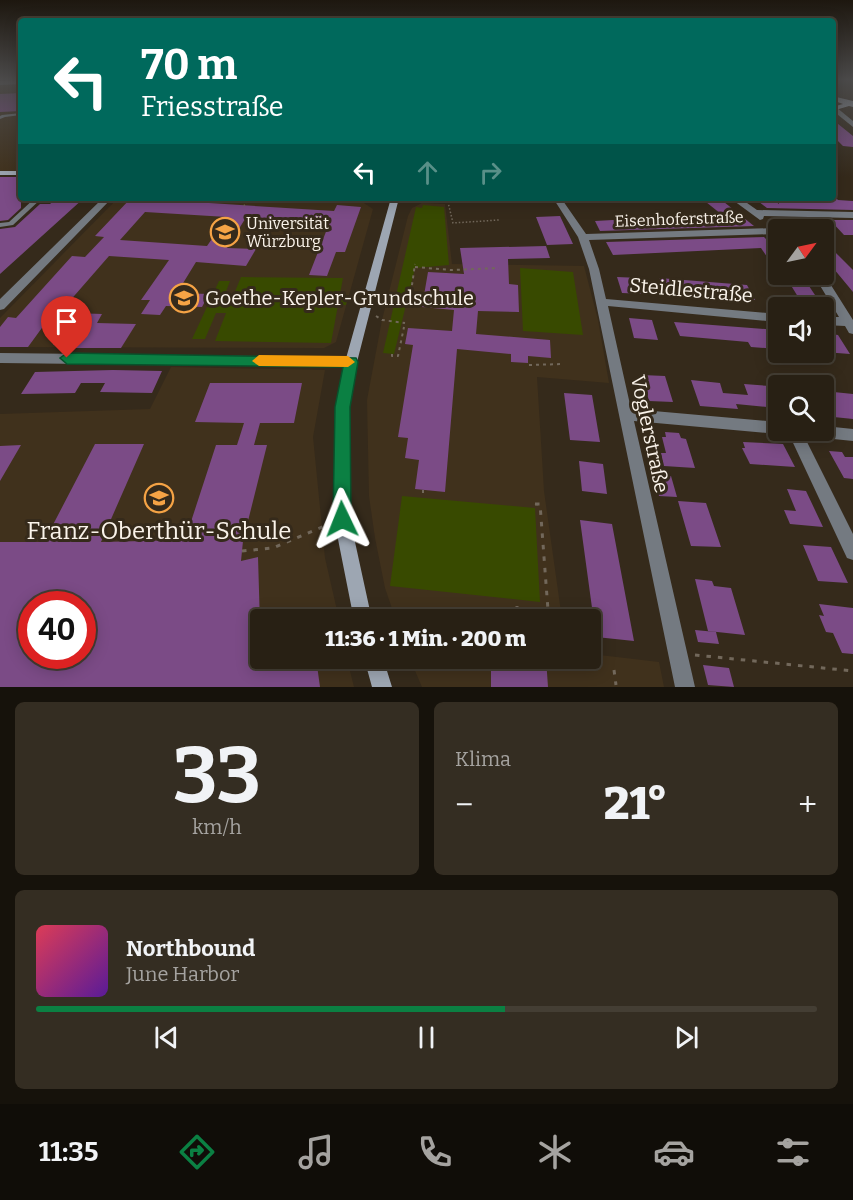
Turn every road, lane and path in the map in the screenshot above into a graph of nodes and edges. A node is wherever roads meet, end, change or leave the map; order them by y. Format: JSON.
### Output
{"nodes":[{"id":1,"x":837,"y":112,"type":"edge"},
{"id":2,"x":18,"y":114,"type":"edge"},
{"id":3,"x":0,"y":118,"type":"edge"},
{"id":4,"x":853,"y":125,"type":"edge"},
{"id":5,"x":0,"y":173,"type":"edge"},
{"id":6,"x":18,"y":173,"type":"edge"},
{"id":7,"x":36,"y":201,"type":"edge"},
{"id":8,"x":105,"y":201,"type":"edge"},
{"id":9,"x":246,"y":201,"type":"edge"},
{"id":10,"x":396,"y":201,"type":"edge"},
{"id":11,"x":482,"y":201,"type":"edge"},
{"id":12,"x":559,"y":201,"type":"edge"},
{"id":13,"x":738,"y":201,"type":"edge"},
{"id":14,"x":448,"y":203,"type":"junction"},
{"id":15,"x":244,"y":206,"type":"dead end"},
{"id":16,"x":755,"y":213,"type":"junction"},
{"id":17,"x":853,"y":215,"type":"edge"},
{"id":18,"x":499,"y":220,"type":"dead end"},
{"id":19,"x":768,"y":224,"type":"edge"},
{"id":20,"x":0,"y":225,"type":"edge"},
{"id":21,"x":768,"y":232,"type":"edge"},
{"id":22,"x":583,"y":237,"type":"junction"},
{"id":23,"x":449,"y":265,"type":"dead end"},
{"id":24,"x":415,"y":266,"type":"joint"},
{"id":25,"x":499,"y":268,"type":"dead end"},
{"id":26,"x":451,"y":270,"type":"junction"},
{"id":27,"x":825,"y":285,"type":"edge"},
{"id":28,"x":601,"y":302,"type":"junction"},
{"id":29,"x":0,"y":306,"type":"edge"},
{"id":30,"x":409,"y":306,"type":"dead end"},
{"id":31,"x":768,"y":317,"type":"edge"},
{"id":32,"x":382,"y":320,"type":"dead end"},
{"id":33,"x":403,"y":323,"type":"dead end"},
{"id":34,"x":834,"y":323,"type":"edge"},
{"id":35,"x":850,"y":326,"type":"edge"},
{"id":36,"x":404,"y":327,"type":"dead end"},
{"id":37,"x":392,"y":354,"type":"dead end"},
{"id":38,"x":0,"y":358,"type":"edge"},
{"id":39,"x":351,"y":362,"type":"junction"},
{"id":40,"x":564,"y":364,"type":"dead end"},
{"id":41,"x":529,"y":365,"type":"dead end"},
{"id":42,"x":626,"y":414,"type":"junction"},
{"id":43,"x":768,"y":427,"type":"edge"},
{"id":44,"x":834,"y":433,"type":"edge"},
{"id":45,"x":853,"y":435,"type":"edge"},
{"id":46,"x":799,"y":441,"type":"edge"},
{"id":47,"x":423,"y":490,"type":"dead end"},
{"id":48,"x":423,"y":495,"type":"dead end"},
{"id":49,"x":534,"y":504,"type":"dead end"},
{"id":50,"x":342,"y":519,"type":"junction"},
{"id":51,"x":242,"y":551,"type":"dead end"},
{"id":52,"x":853,"y":552,"type":"edge"},
{"id":53,"x":517,"y":606,"type":"dead end"},
{"id":54,"x":361,"y":609,"type":"edge"},
{"id":55,"x":517,"y":609,"type":"edge"},
{"id":56,"x":548,"y":609,"type":"edge"},
{"id":57,"x":701,"y":656,"type":"dead end"},
{"id":58,"x":376,"y":669,"type":"edge"},
{"id":59,"x":614,"y":670,"type":"dead end"},
{"id":60,"x":853,"y":671,"type":"edge"},
{"id":61,"x":616,"y":685,"type":"dead end"},
{"id":62,"x":382,"y":687,"type":"edge"},
{"id":63,"x":686,"y":687,"type":"edge"}],
"edges":[{"from":1,"to":4,"type":"street"},
{"from":2,"to":3,"type":"lane"},
{"from":5,"to":6,"type":"street"},
{"from":7,"to":20,"type":"lane"},
{"from":8,"to":29,"type":"street"},
{"from":9,"to":15,"type":"path"},
{"from":10,"to":14,"type":"path"},
{"from":10,"to":39,"type":"street"},
{"from":11,"to":14,"type":"path"},
{"from":12,"to":22,"type":"street","name":"Voglerstraße"},
{"from":13,"to":16,"type":"street"},
{"from":14,"to":18,"type":"path"},
{"from":16,"to":17,"type":"street"},
{"from":16,"to":19,"type":"street"},
{"from":21,"to":22,"type":"street","name":"Eisenhoferstraße"},
{"from":22,"to":28,"type":"street","name":"Voglerstraße"},
{"from":23,"to":26,"type":"path"},
{"from":24,"to":26,"type":"path"},
{"from":24,"to":30,"type":"path"},
{"from":25,"to":26,"type":"path"},
{"from":27,"to":35,"type":"street"},
{"from":28,"to":31,"type":"street","name":"Steidlestraße"},
{"from":28,"to":42,"type":"street","name":"Voglerstraße"},
{"from":32,"to":33,"type":"path"},
{"from":34,"to":35,"type":"street"},
{"from":36,"to":37,"type":"path"},
{"from":38,"to":39,"type":"street"},
{"from":39,"to":50,"type":"street"},
{"from":40,"to":41,"type":"path"},
{"from":42,"to":43,"type":"street"},
{"from":42,"to":63,"type":"street","name":"Voglerstraße"},
{"from":44,"to":45,"type":"street"},
{"from":46,"to":52,"type":"street"},
{"from":47,"to":48,"type":"path"},
{"from":49,"to":56,"type":"path"},
{"from":50,"to":51,"type":"path"},
{"from":50,"to":54,"type":"street"},
{"from":53,"to":55,"type":"path"},
{"from":57,"to":60,"type":"path"},
{"from":58,"to":62,"type":"street"},
{"from":59,"to":61,"type":"path"}]}
